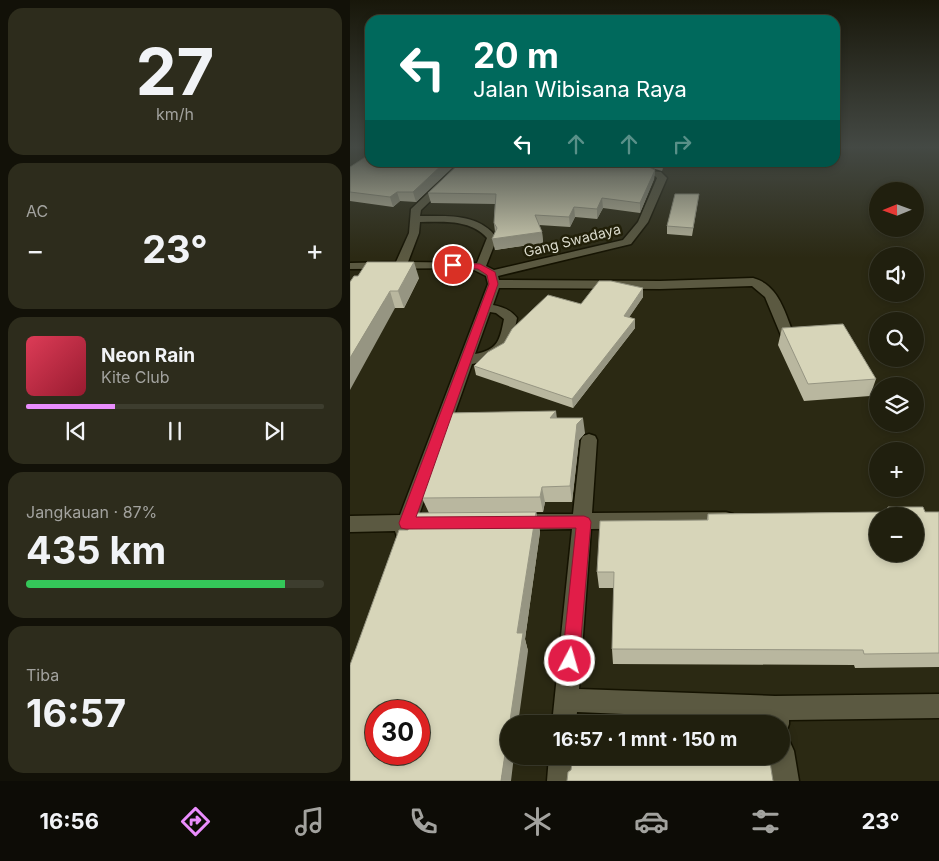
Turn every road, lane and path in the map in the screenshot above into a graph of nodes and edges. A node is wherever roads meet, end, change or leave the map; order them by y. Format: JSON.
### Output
{"nodes":[{"id":1,"x":443,"y":184,"type":"edge"},
{"id":2,"x":659,"y":184,"type":"edge"},
{"id":3,"x":414,"y":219,"type":"junction"},
{"id":4,"x":401,"y":265,"type":"junction"},
{"id":5,"x":350,"y":266,"type":"edge"},
{"id":6,"x":369,"y":266,"type":"junction"},
{"id":7,"x":488,"y":275,"type":"junction"},
{"id":8,"x":360,"y":281,"type":"edge"},
{"id":9,"x":486,"y":307,"type":"junction"},
{"id":10,"x":787,"y":335,"type":"edge"},
{"id":11,"x":466,"y":360,"type":"junction"},
{"id":12,"x":590,"y":440,"type":"dead end"},
{"id":13,"x":739,"y":520,"type":"edge"},
{"id":14,"x":505,"y":522,"type":"edge"},
{"id":15,"x":584,"y":522,"type":"junction"},
{"id":16,"x":406,"y":523,"type":"junction"},
{"id":17,"x":446,"y":523,"type":"edge"},
{"id":18,"x":350,"y":524,"type":"edge"},
{"id":19,"x":400,"y":542,"type":"edge"},
{"id":20,"x":566,"y":700,"type":"junction"},
{"id":21,"x":939,"y":706,"type":"edge"},
{"id":22,"x":565,"y":715,"type":"edge"},
{"id":23,"x":763,"y":715,"type":"edge"},
{"id":24,"x":790,"y":715,"type":"edge"},
{"id":25,"x":561,"y":765,"type":"edge"},
{"id":26,"x":783,"y":765,"type":"edge"},
{"id":27,"x":560,"y":781,"type":"edge"},
{"id":28,"x":786,"y":781,"type":"edge"}],
"edges":[{"from":1,"to":3,"type":"street"},
{"from":2,"to":7,"type":"street","name":"Gang Swadaya"},
{"from":3,"to":4,"type":"street"},
{"from":3,"to":7,"type":"street"},
{"from":4,"to":6,"type":"street"},
{"from":4,"to":7,"type":"street"},
{"from":5,"to":6,"type":"street"},
{"from":6,"to":8,"type":"street"},
{"from":7,"to":9,"type":"street"},
{"from":7,"to":10,"type":"street"},
{"from":9,"to":11,"type":"street"},
{"from":9,"to":11,"type":"street"},
{"from":11,"to":16,"type":"street"},
{"from":12,"to":15,"type":"street"},
{"from":13,"to":15,"type":"street"},
{"from":14,"to":15,"type":"street"},
{"from":15,"to":20,"type":"street"},
{"from":16,"to":17,"type":"street"},
{"from":16,"to":18,"type":"street"},
{"from":16,"to":19,"type":"street"},
{"from":20,"to":22,"type":"street"},
{"from":20,"to":23,"type":"street"},
{"from":21,"to":24,"type":"street"},
{"from":25,"to":27,"type":"street"},
{"from":26,"to":28,"type":"street"}]}
